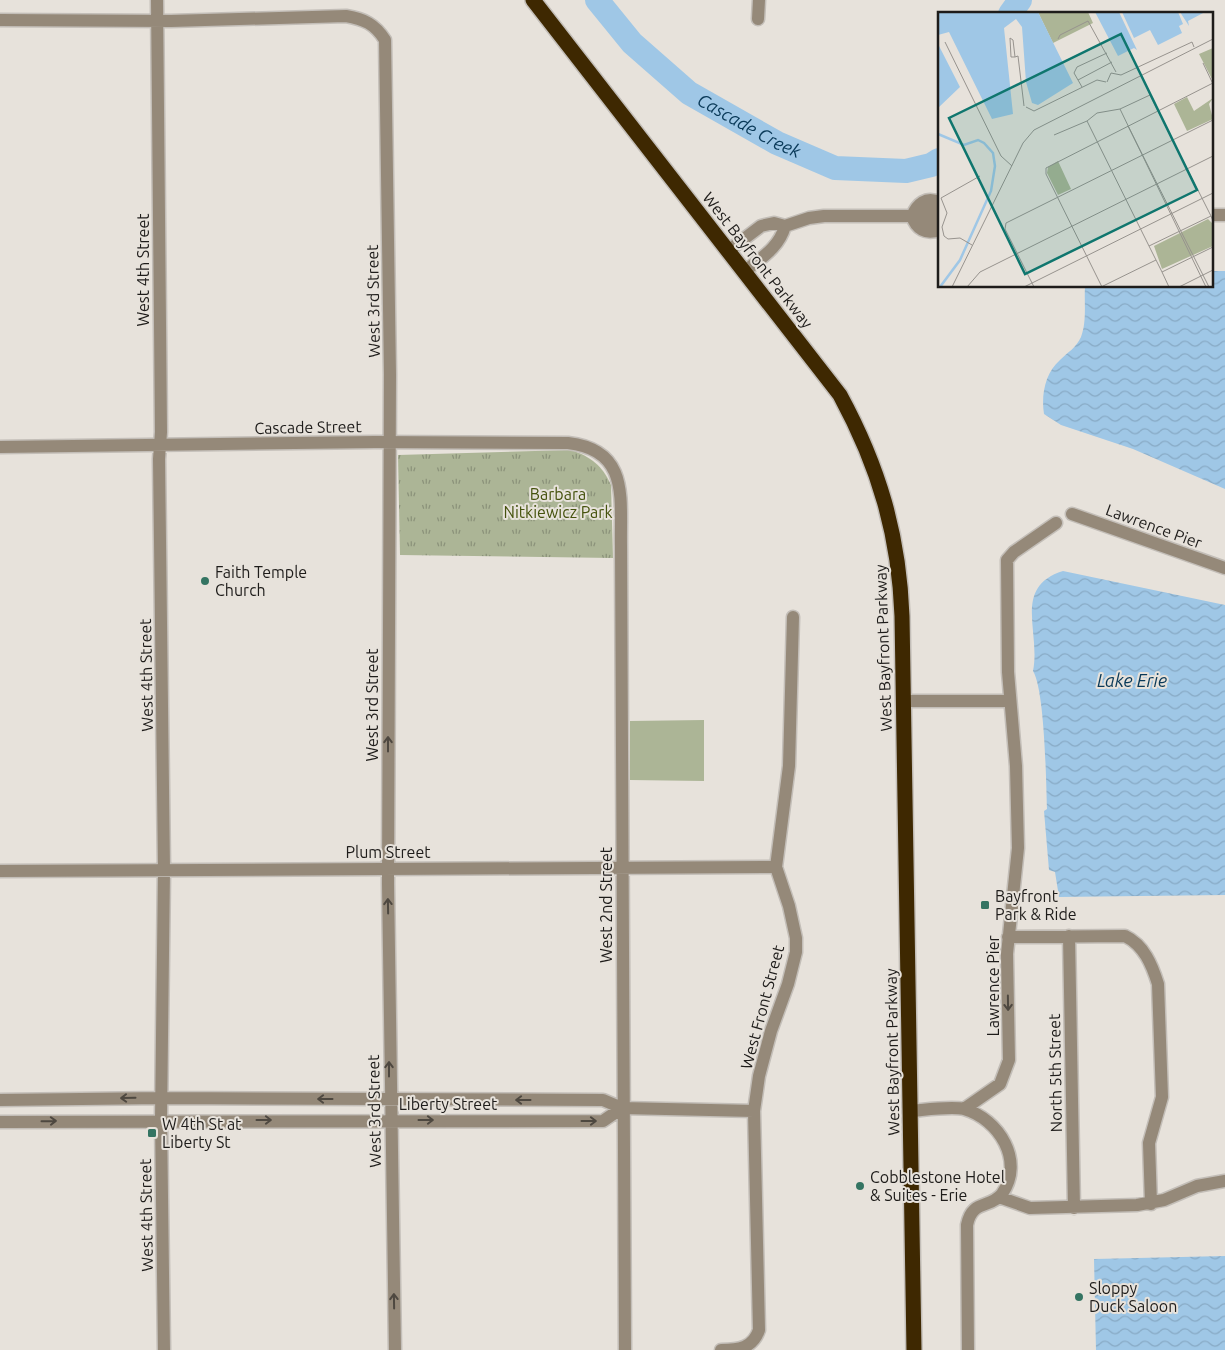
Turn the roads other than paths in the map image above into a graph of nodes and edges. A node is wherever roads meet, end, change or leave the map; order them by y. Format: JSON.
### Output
{"nodes":[{"id":1,"x":157,"y":0,"type":"edge"},
{"id":2,"x":533,"y":0,"type":"edge"},
{"id":3,"x":759,"y":0,"type":"edge"},
{"id":4,"x":758,"y":19,"type":"dead end"},
{"id":5,"x":0,"y":20,"type":"edge"},
{"id":6,"x":158,"y":20,"type":"junction"},
{"id":7,"x":938,"y":202,"type":"edge"},
{"id":8,"x":938,"y":210,"type":"edge"},
{"id":9,"x":1225,"y":215,"type":"edge"},
{"id":10,"x":912,"y":216,"type":"junction"},
{"id":11,"x":1212,"y":216,"type":"edge"},
{"id":12,"x":938,"y":222,"type":"edge"},
{"id":13,"x":785,"y":226,"type":"junction"},
{"id":14,"x":938,"y":230,"type":"edge"},
{"id":15,"x":728,"y":251,"type":"junction"},
{"id":16,"x":744,"y":272,"type":"junction"},
{"id":17,"x":390,"y":442,"type":"junction"},
{"id":18,"x":160,"y":446,"type":"junction"},
{"id":19,"x":0,"y":447,"type":"edge"},
{"id":20,"x":612,"y":462,"type":"joint"},
{"id":21,"x":1072,"y":514,"type":"dead end"},
{"id":22,"x":1056,"y":523,"type":"dead end"},
{"id":23,"x":1225,"y":568,"type":"edge"},
{"id":24,"x":793,"y":617,"type":"dead end"},
{"id":25,"x":903,"y":701,"type":"junction"},
{"id":26,"x":1010,"y":701,"type":"junction"},
{"id":27,"x":776,"y":867,"type":"junction"},
{"id":28,"x":388,"y":869,"type":"junction"},
{"id":29,"x":623,"y":869,"type":"junction"},
{"id":30,"x":164,"y":870,"type":"junction"},
{"id":31,"x":0,"y":871,"type":"edge"},
{"id":32,"x":1069,"y":936,"type":"junction"},
{"id":33,"x":1008,"y":937,"type":"junction"},
{"id":34,"x":162,"y":1098,"type":"junction"},
{"id":35,"x":0,"y":1100,"type":"edge"},
{"id":36,"x":390,"y":1100,"type":"junction"},
{"id":37,"x":622,"y":1108,"type":"junction"},
{"id":38,"x":964,"y":1109,"type":"junction"},
{"id":39,"x":754,"y":1111,"type":"junction"},
{"id":40,"x":910,"y":1111,"type":"junction"},
{"id":41,"x":161,"y":1120,"type":"junction"},
{"id":42,"x":390,"y":1120,"type":"junction"},
{"id":43,"x":0,"y":1122,"type":"edge"},
{"id":44,"x":1225,"y":1181,"type":"edge"},
{"id":45,"x":999,"y":1197,"type":"junction"},
{"id":46,"x":1151,"y":1204,"type":"junction"},
{"id":47,"x":1074,"y":1208,"type":"junction"},
{"id":48,"x":164,"y":1350,"type":"edge"},
{"id":49,"x":395,"y":1350,"type":"edge"},
{"id":50,"x":625,"y":1350,"type":"edge"},
{"id":51,"x":721,"y":1350,"type":"edge"},
{"id":52,"x":914,"y":1350,"type":"edge"},
{"id":53,"x":968,"y":1350,"type":"edge"}],
"edges":[{"from":1,"to":6,"type":"street","name":"West 4th Street"},
{"from":2,"to":15,"type":"highway","name":"West Bayfront Parkway"},
{"from":3,"to":4,"type":"street"},
{"from":5,"to":6,"type":"street"},
{"from":6,"to":17,"type":"street","name":"West 3rd Street"},
{"from":6,"to":18,"type":"street","name":"West 4th Street"},
{"from":7,"to":10,"type":"street"},
{"from":8,"to":10,"type":"street"},
{"from":9,"to":11,"type":"street"},
{"from":10,"to":12,"type":"street"},
{"from":10,"to":13,"type":"street"},
{"from":10,"to":14,"type":"street"},
{"from":13,"to":15,"type":"street"},
{"from":13,"to":16,"type":"street"},
{"from":15,"to":16,"type":"highway","name":"West Bayfront Parkway"},
{"from":16,"to":25,"type":"highway","name":"West Bayfront Parkway"},
{"from":17,"to":18,"type":"street","name":"Cascade Street"},
{"from":17,"to":20,"type":"street","name":"Cascade Street"},
{"from":28,"to":17,"type":"street","name":"West 3rd Street","one_way":true},
{"from":18,"to":19,"type":"street","name":"Cascade Street"},
{"from":18,"to":30,"type":"street","name":"West 4th Street"},
{"from":20,"to":29,"type":"street","name":"West 2nd Street"},
{"from":21,"to":23,"type":"street","name":"Lawrence Pier"},
{"from":22,"to":26,"type":"street","name":"Lawrence Pier"},
{"from":24,"to":27,"type":"street","name":"West Front Street"},
{"from":25,"to":26,"type":"street"},
{"from":25,"to":40,"type":"highway","name":"West Bayfront Parkway"},
{"from":26,"to":33,"type":"street","name":"Lawrence Pier"},
{"from":27,"to":29,"type":"street","name":"Plum Street"},
{"from":27,"to":39,"type":"street","name":"West Front Street"},
{"from":28,"to":29,"type":"street","name":"Plum Street"},
{"from":28,"to":30,"type":"street","name":"Plum Street"},
{"from":36,"to":28,"type":"street","name":"West 3rd Street","one_way":true},
{"from":29,"to":37,"type":"street","name":"West 2nd Street"},
{"from":30,"to":31,"type":"street","name":"Plum Street"},
{"from":30,"to":34,"type":"street","name":"West 4th Street"},
{"from":32,"to":33,"type":"street"},
{"from":32,"to":46,"type":"street"},
{"from":32,"to":47,"type":"street","name":"North 5th Street"},
{"from":33,"to":38,"type":"street","name":"Lawrence Pier","one_way":true},
{"from":34,"to":35,"type":"street","name":"Liberty Street","one_way":true},
{"from":36,"to":34,"type":"street","name":"Liberty Street","one_way":true},
{"from":34,"to":41,"type":"street","name":"West 4th Street"},
{"from":37,"to":36,"type":"street","name":"Liberty Street","one_way":true},
{"from":36,"to":42,"type":"street","name":"West 3rd Street"},
{"from":37,"to":39,"type":"street","name":"Liberty Street"},
{"from":42,"to":37,"type":"street","name":"Liberty Street","one_way":true},
{"from":37,"to":50,"type":"street","name":"West 2nd Street"},
{"from":38,"to":40,"type":"street"},
{"from":38,"to":45,"type":"street"},
{"from":39,"to":51,"type":"street","name":"West Front Street"},
{"from":40,"to":52,"type":"highway","name":"West Bayfront Parkway"},
{"from":41,"to":42,"type":"street","name":"Liberty Street","one_way":true},
{"from":43,"to":41,"type":"street","name":"Liberty Street","one_way":true},
{"from":41,"to":48,"type":"street","name":"West 4th Street"},
{"from":49,"to":42,"type":"street","name":"West 3rd Street","one_way":true},
{"from":44,"to":46,"type":"street"},
{"from":45,"to":47,"type":"street"},
{"from":45,"to":53,"type":"street"},
{"from":46,"to":47,"type":"street"}]}
